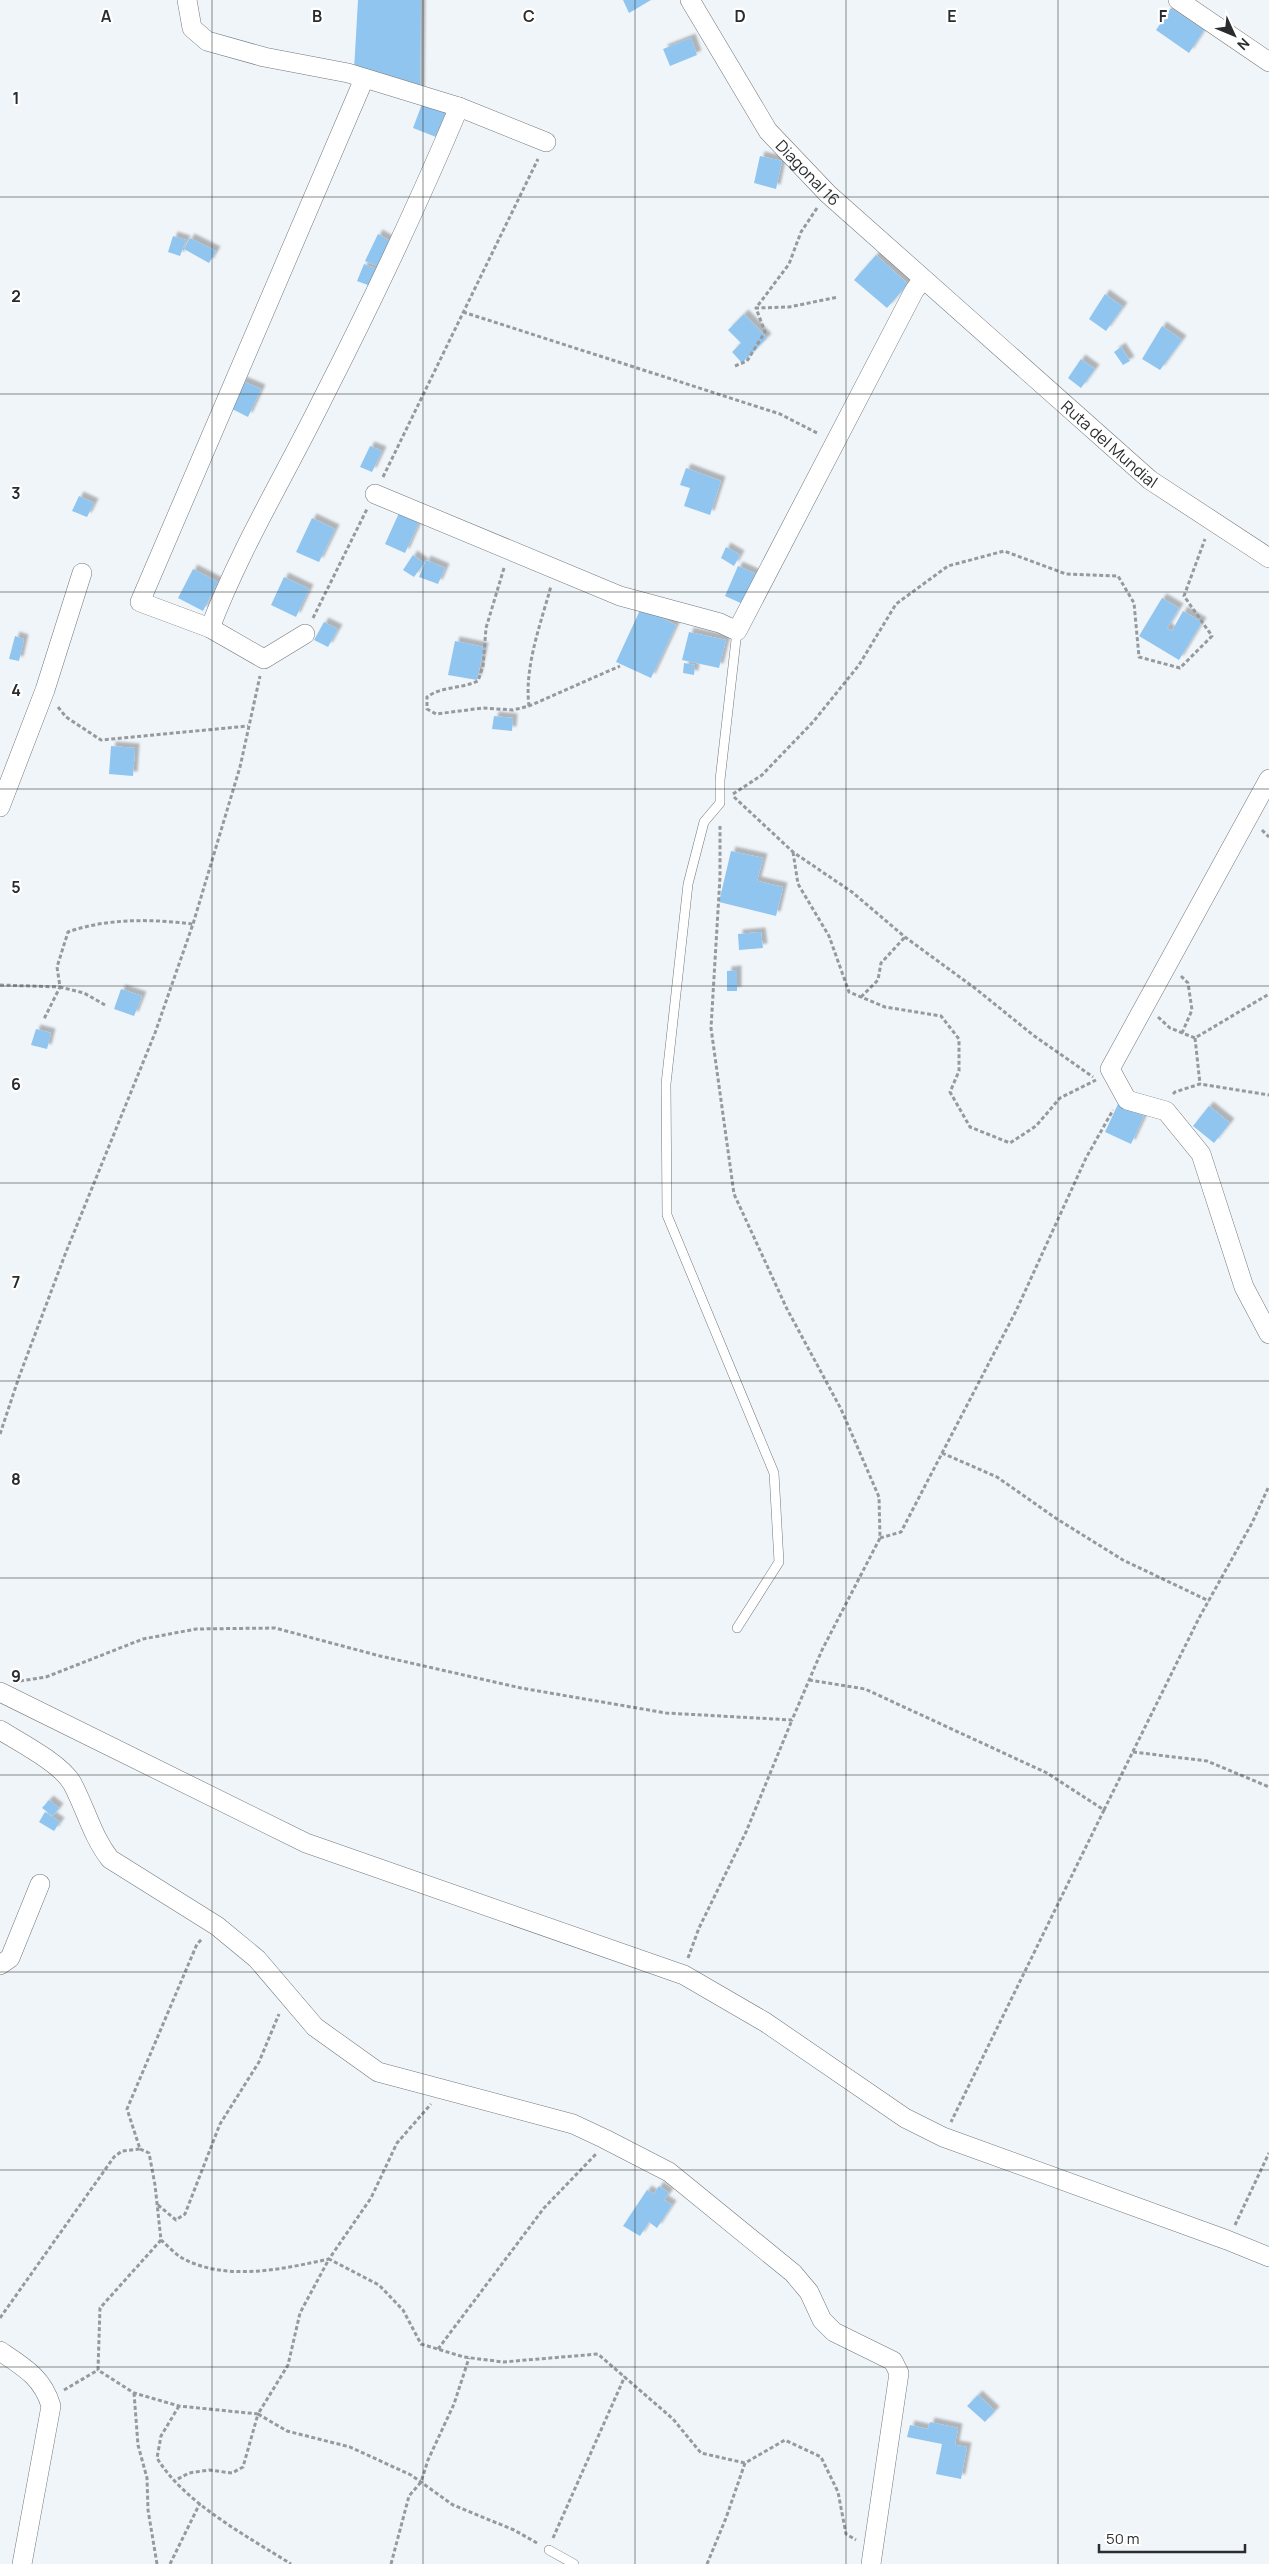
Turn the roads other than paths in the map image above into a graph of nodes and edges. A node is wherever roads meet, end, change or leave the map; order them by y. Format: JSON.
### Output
{"nodes":[{"id":1,"x":186,"y":0,"type":"edge"},
{"id":2,"x":690,"y":0,"type":"edge"},
{"id":3,"x":1178,"y":0,"type":"edge"},
{"id":4,"x":1269,"y":62,"type":"edge"},
{"id":5,"x":364,"y":79,"type":"junction"},
{"id":6,"x":460,"y":108,"type":"junction"},
{"id":7,"x":546,"y":142,"type":"road end"},
{"id":8,"x":923,"y":279,"type":"junction"},
{"id":9,"x":962,"y":314,"type":"joint"},
{"id":10,"x":375,"y":494,"type":"road end"},
{"id":11,"x":1269,"y":558,"type":"edge"},
{"id":12,"x":82,"y":573,"type":"dead end"},
{"id":13,"x":210,"y":628,"type":"junction"},
{"id":14,"x":737,"y":631,"type":"junction"},
{"id":15,"x":305,"y":634,"type":"road end"},
{"id":16,"x":1269,"y":779,"type":"edge"},
{"id":17,"x":0,"y":807,"type":"edge"},
{"id":18,"x":1269,"y":1334,"type":"edge"},
{"id":19,"x":737,"y":1628,"type":"dead end"},
{"id":20,"x":0,"y":1692,"type":"edge"},
{"id":21,"x":0,"y":1730,"type":"edge"},
{"id":22,"x":40,"y":1884,"type":"dead end"},
{"id":23,"x":0,"y":1965,"type":"edge"},
{"id":24,"x":1269,"y":2257,"type":"edge"},
{"id":25,"x":0,"y":2351,"type":"edge"},
{"id":26,"x":549,"y":2550,"type":"road end"},
{"id":27,"x":872,"y":2557,"type":"edge"},
{"id":28,"x":22,"y":2564,"type":"edge"},
{"id":29,"x":574,"y":2564,"type":"edge"}],
"edges":[{"from":1,"to":5,"type":"street"},
{"from":2,"to":8,"type":"street","name":"Diagonal 16"},
{"from":3,"to":4,"type":"street"},
{"from":5,"to":6,"type":"street"},
{"from":5,"to":13,"type":"street"},
{"from":6,"to":7,"type":"street"},
{"from":6,"to":13,"type":"street"},
{"from":8,"to":9,"type":"street","name":"Diagonal 16"},
{"from":8,"to":14,"type":"street"},
{"from":9,"to":11,"type":"street","name":"Ruta del Mundial"},
{"from":10,"to":14,"type":"street"},
{"from":12,"to":17,"type":"street"},
{"from":13,"to":15,"type":"street"},
{"from":14,"to":19,"type":"lane"},
{"from":16,"to":18,"type":"street"},
{"from":20,"to":24,"type":"street"},
{"from":21,"to":27,"type":"street"},
{"from":22,"to":23,"type":"street"},
{"from":25,"to":28,"type":"street"},
{"from":26,"to":29,"type":"lane"}]}
